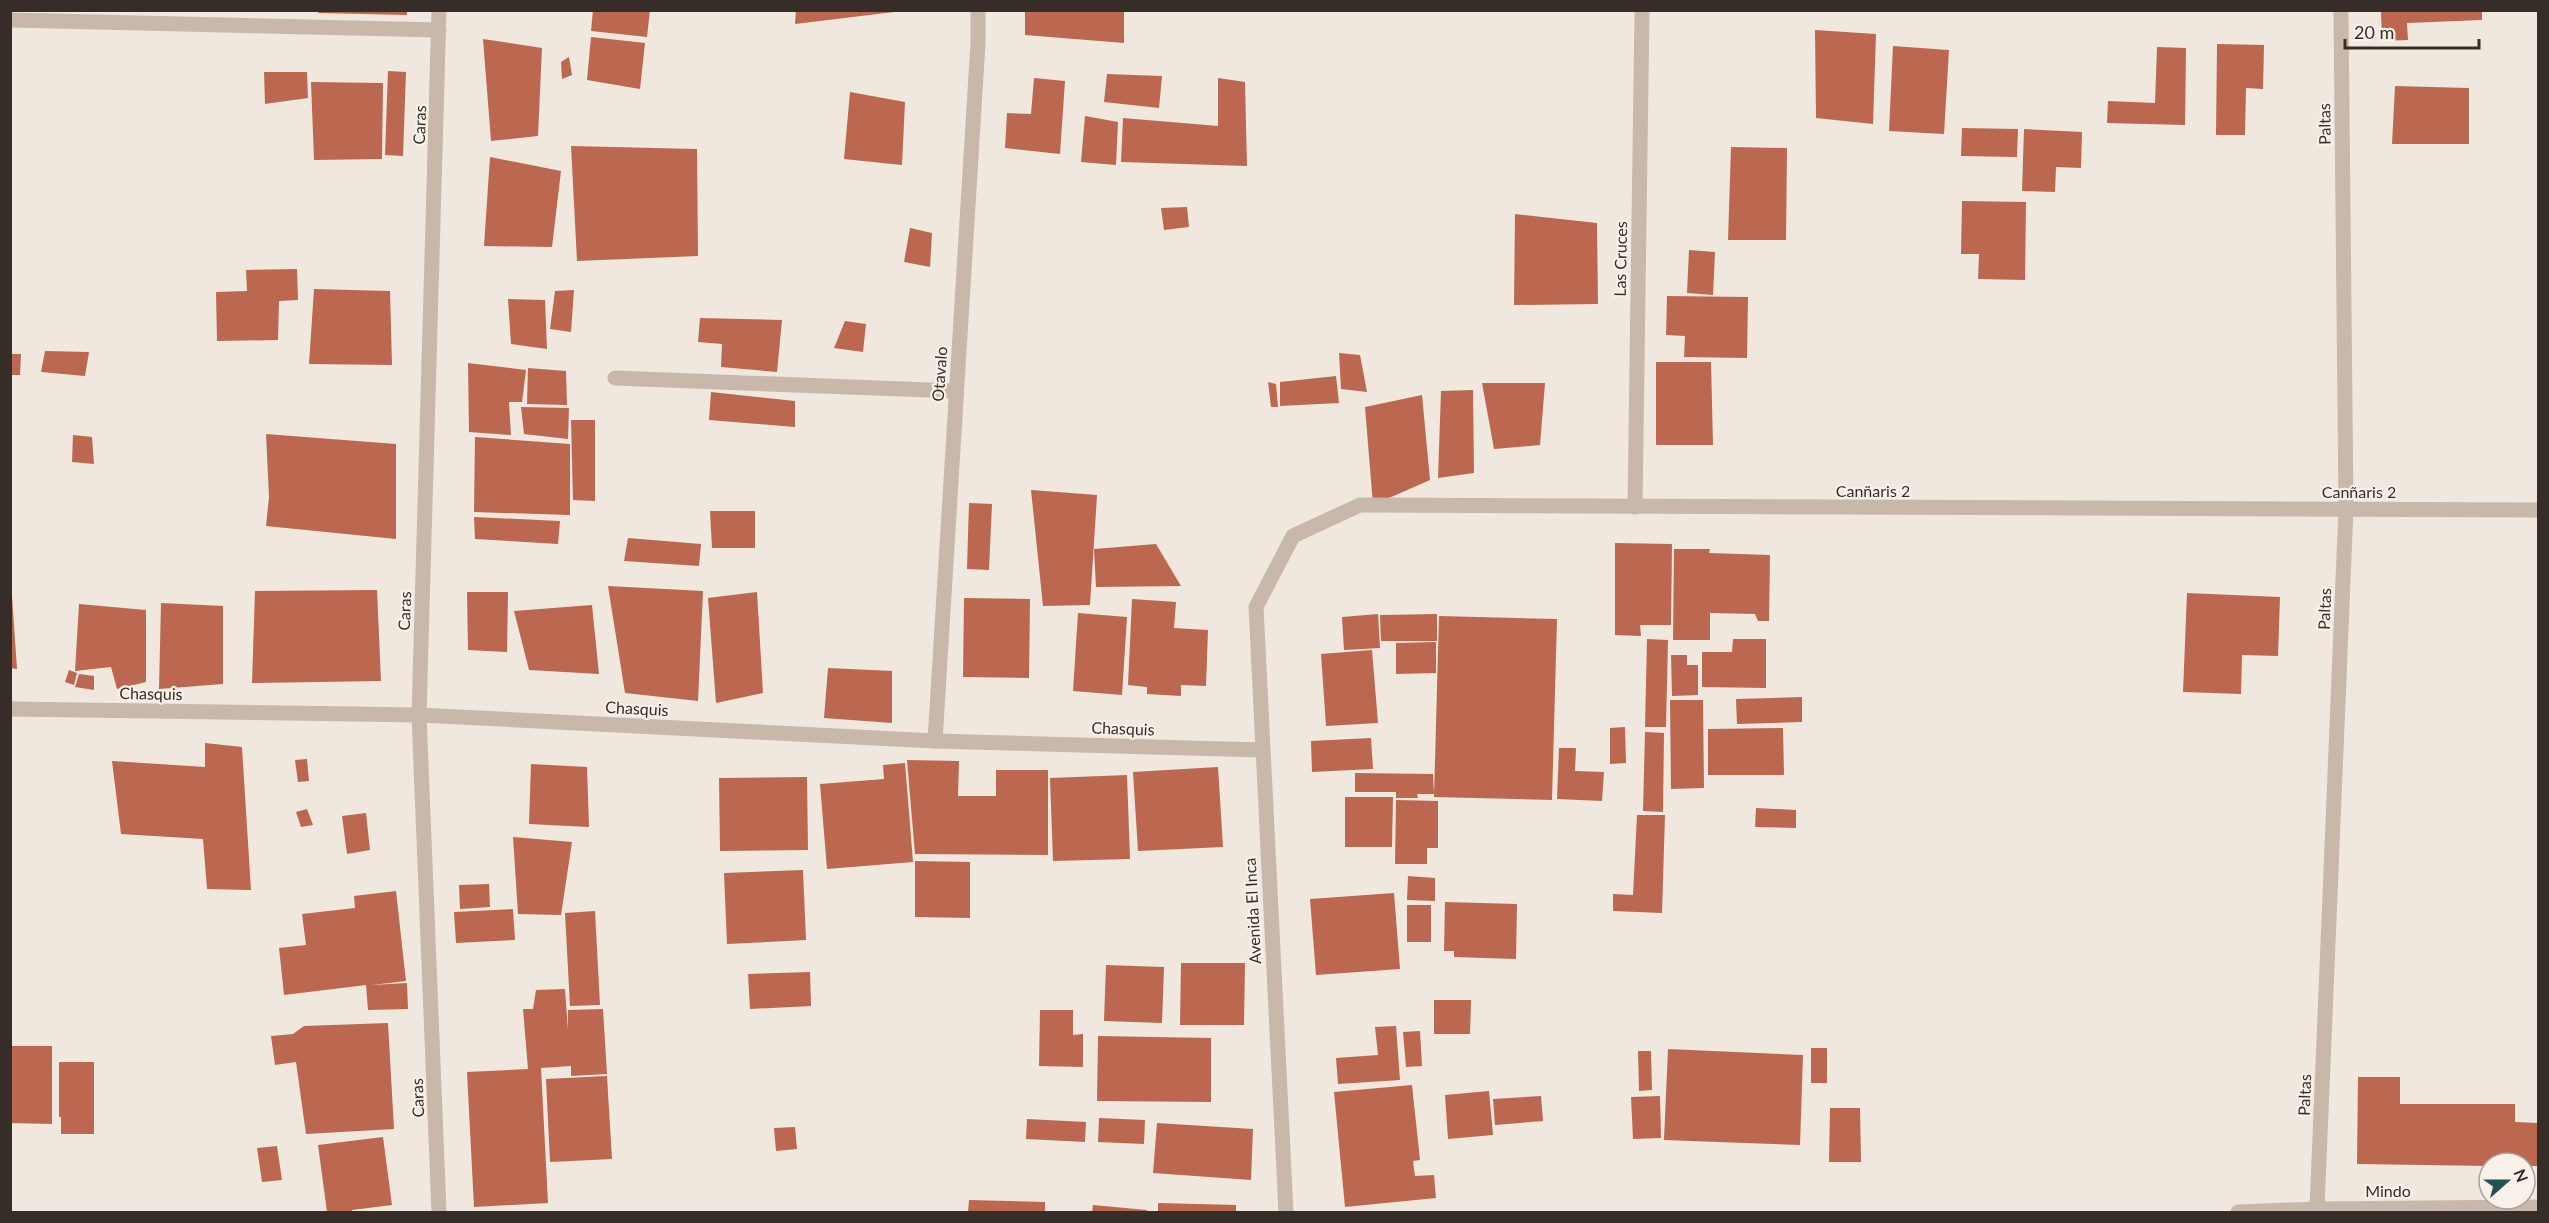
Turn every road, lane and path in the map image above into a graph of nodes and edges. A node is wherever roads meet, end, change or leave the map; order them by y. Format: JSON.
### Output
{"nodes":[{"id":1,"x":439,"y":10,"type":"edge"},
{"id":2,"x":978,"y":10,"type":"edge"},
{"id":3,"x":1642,"y":10,"type":"edge"},
{"id":4,"x":2341,"y":10,"type":"edge"},
{"id":5,"x":10,"y":20,"type":"edge"},
{"id":6,"x":439,"y":30,"type":"junction"},
{"id":7,"x":615,"y":378,"type":"dead end"},
{"id":8,"x":956,"y":391,"type":"junction"},
{"id":9,"x":1635,"y":507,"type":"junction"},
{"id":10,"x":2346,"y":508,"type":"junction"},
{"id":11,"x":2538,"y":510,"type":"edge"},
{"id":12,"x":1256,"y":607,"type":"joint"},
{"id":13,"x":10,"y":709,"type":"edge"},
{"id":14,"x":419,"y":715,"type":"junction"},
{"id":15,"x":935,"y":741,"type":"junction"},
{"id":16,"x":1262,"y":750,"type":"junction"},
{"id":17,"x":2317,"y":1209,"type":"junction"},
{"id":18,"x":2477,"y":1210,"type":"edge"},
{"id":19,"x":439,"y":1212,"type":"edge"},
{"id":20,"x":1286,"y":1212,"type":"edge"},
{"id":21,"x":2238,"y":1212,"type":"edge"}],
"edges":[{"from":1,"to":6,"type":"street","name":"Caras"},
{"from":2,"to":8,"type":"street","name":"Otavalo"},
{"from":3,"to":9,"type":"street","name":"Las Cruces"},
{"from":4,"to":10,"type":"street","name":"Paltas"},
{"from":5,"to":6,"type":"street"},
{"from":6,"to":14,"type":"street","name":"Caras"},
{"from":7,"to":8,"type":"street"},
{"from":8,"to":15,"type":"street","name":"Otavalo"},
{"from":9,"to":10,"type":"street","name":"Canñaris 2"},
{"from":9,"to":12,"type":"street","name":"Canñaris 2"},
{"from":10,"to":11,"type":"street","name":"Canñaris 2"},
{"from":10,"to":17,"type":"street","name":"Paltas"},
{"from":12,"to":16,"type":"street","name":"Avenida El Inca"},
{"from":13,"to":14,"type":"street","name":"Chasquis"},
{"from":14,"to":15,"type":"street","name":"Chasquis"},
{"from":14,"to":19,"type":"street","name":"Caras"},
{"from":15,"to":16,"type":"street","name":"Chasquis"},
{"from":16,"to":20,"type":"street","name":"Avenida El Inca"},
{"from":17,"to":18,"type":"street","name":"Mindo"},
{"from":17,"to":21,"type":"street","name":"Mindo"}]}
